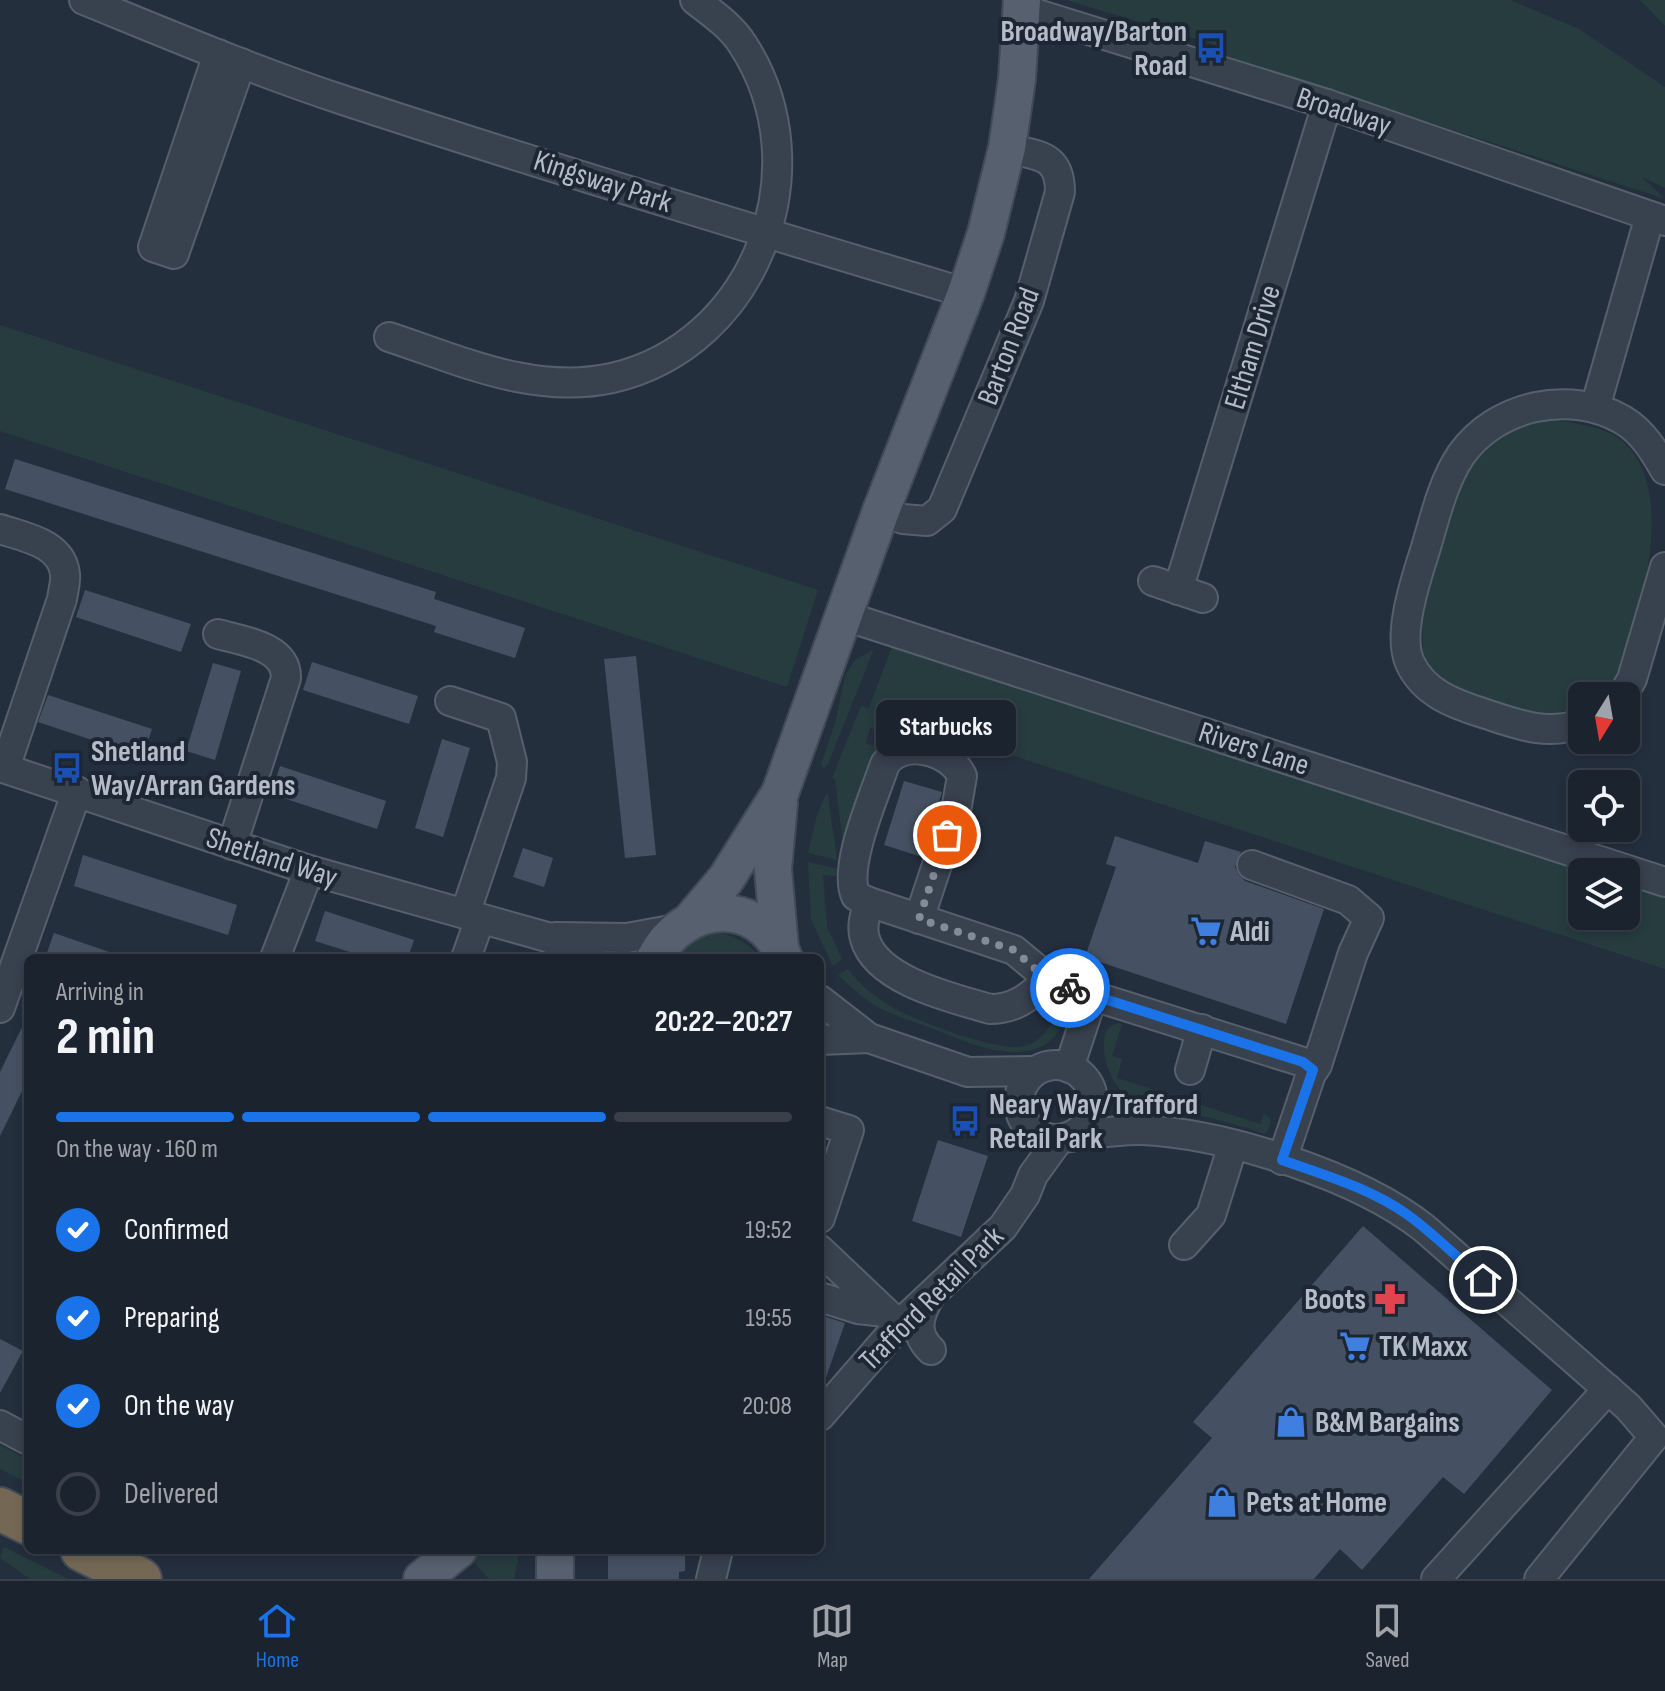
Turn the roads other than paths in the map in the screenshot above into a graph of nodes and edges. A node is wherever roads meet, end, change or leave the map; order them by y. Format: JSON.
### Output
{"nodes":[{"id":1,"x":84,"y":0,"type":"edge"},
{"id":2,"x":695,"y":0,"type":"edge"},
{"id":3,"x":1022,"y":4,"type":"edge"},
{"id":4,"x":230,"y":59,"type":"junction"},
{"id":5,"x":1327,"y":104,"type":"junction"},
{"id":6,"x":1007,"y":148,"type":"junction"},
{"id":7,"x":1657,"y":219,"type":"edge"},
{"id":8,"x":766,"y":233,"type":"junction"},
{"id":9,"x":966,"y":293,"type":"junction"},
{"id":10,"x":389,"y":337,"type":"dead end"},
{"id":11,"x":1595,"y":408,"type":"junction"},
{"id":12,"x":1665,"y":470,"type":"edge"},
{"id":13,"x":881,"y":511,"type":"junction"},
{"id":14,"x":0,"y":529,"type":"edge"},
{"id":15,"x":1665,"y":567,"type":"edge"},
{"id":16,"x":1178,"y":590,"type":"dead end"},
{"id":17,"x":842,"y":615,"type":"junction"},
{"id":18,"x":218,"y":634,"type":"dead end"},
{"id":19,"x":1630,"y":682,"type":"edge"},
{"id":20,"x":450,"y":701,"type":"dead end"},
{"id":21,"x":1568,"y":728,"type":"edge"},
{"id":22,"x":3,"y":767,"type":"edge"},
{"id":23,"x":77,"y":791,"type":"junction"},
{"id":24,"x":780,"y":793,"type":"junction"},
{"id":25,"x":232,"y":845,"type":"junction"},
{"id":26,"x":1252,"y":865,"type":"dead end"},
{"id":27,"x":309,"y":870,"type":"junction"},
{"id":28,"x":1665,"y":882,"type":"edge"},
{"id":29,"x":869,"y":902,"type":"junction"},
{"id":30,"x":472,"y":916,"type":"junction"},
{"id":31,"x":919,"y":919,"type":"junction"},
{"id":32,"x":684,"y":924,"type":"junction"},
{"id":33,"x":547,"y":937,"type":"junction"},
{"id":34,"x":782,"y":953,"type":"edge"},
{"id":35,"x":277,"y":954,"type":"edge"},
{"id":36,"x":467,"y":954,"type":"edge"},
{"id":37,"x":583,"y":954,"type":"edge"},
{"id":38,"x":657,"y":954,"type":"edge"},
{"id":39,"x":1048,"y":980,"type":"junction"},
{"id":40,"x":1093,"y":995,"type":"junction"},
{"id":41,"x":824,"y":1003,"type":"edge"},
{"id":42,"x":0,"y":1008,"type":"edge"},
{"id":43,"x":1202,"y":1029,"type":"junction"},
{"id":44,"x":869,"y":1038,"type":"junction"},
{"id":45,"x":824,"y":1040,"type":"edge"},
{"id":46,"x":1069,"y":1068,"type":"junction"},
{"id":47,"x":1190,"y":1070,"type":"dead end"},
{"id":48,"x":1313,"y":1070,"type":"junction"},
{"id":49,"x":1035,"y":1071,"type":"junction"},
{"id":50,"x":968,"y":1072,"type":"junction"},
{"id":51,"x":1092,"y":1094,"type":"junction"},
{"id":52,"x":1023,"y":1118,"type":"junction"},
{"id":53,"x":824,"y":1122,"type":"edge"},
{"id":54,"x":1139,"y":1130,"type":"junction"},
{"id":55,"x":1064,"y":1138,"type":"junction"},
{"id":56,"x":1233,"y":1145,"type":"junction"},
{"id":57,"x":1282,"y":1160,"type":"junction"},
{"id":58,"x":1033,"y":1175,"type":"junction"},
{"id":59,"x":824,"y":1206,"type":"edge"},
{"id":60,"x":1184,"y":1245,"type":"dead end"},
{"id":61,"x":824,"y":1254,"type":"edge"},
{"id":62,"x":931,"y":1294,"type":"junction"},
{"id":63,"x":824,"y":1298,"type":"edge"},
{"id":64,"x":892,"y":1318,"type":"junction"},
{"id":65,"x":931,"y":1350,"type":"dead end"},
{"id":66,"x":1618,"y":1398,"type":"junction"},
{"id":67,"x":824,"y":1405,"type":"edge"},
{"id":68,"x":0,"y":1425,"type":"edge"},
{"id":69,"x":24,"y":1438,"type":"edge"},
{"id":70,"x":0,"y":1509,"type":"edge"},
{"id":71,"x":24,"y":1521,"type":"edge"},
{"id":72,"x":90,"y":1554,"type":"edge"},
{"id":73,"x":453,"y":1554,"type":"edge"},
{"id":74,"x":555,"y":1554,"type":"edge"},
{"id":75,"x":717,"y":1554,"type":"edge"},
{"id":76,"x":140,"y":1579,"type":"edge"},
{"id":77,"x":422,"y":1579,"type":"edge"},
{"id":78,"x":555,"y":1579,"type":"edge"},
{"id":79,"x":711,"y":1579,"type":"edge"},
{"id":80,"x":1436,"y":1579,"type":"edge"},
{"id":81,"x":1539,"y":1579,"type":"edge"}],
"edges":[{"from":1,"to":4,"type":"street","name":"Kingsway Park"},
{"from":2,"to":8,"type":"street"},
{"from":3,"to":5,"type":"street","name":"Broadway"},
{"from":3,"to":6,"type":"main road","name":"Barton Road"},
{"from":4,"to":4,"type":"street"},
{"from":4,"to":8,"type":"street","name":"Kingsway Park"},
{"from":5,"to":7,"type":"street","name":"Broadway"},
{"from":5,"to":16,"type":"street","name":"Eltham Drive"},
{"from":6,"to":9,"type":"main road","name":"Barton Road"},
{"from":6,"to":13,"type":"street","name":"Barton Road"},
{"from":7,"to":11,"type":"street"},
{"from":8,"to":9,"type":"street","name":"Kingsway Park"},
{"from":8,"to":10,"type":"street"},
{"from":9,"to":13,"type":"main road","name":"Barton Road"},
{"from":11,"to":12,"type":"street"},
{"from":11,"to":21,"type":"street"},
{"from":13,"to":17,"type":"main road","name":"Barton Road"},
{"from":14,"to":22,"type":"street"},
{"from":15,"to":19,"type":"street"},
{"from":17,"to":24,"type":"main road","name":"Barton Road"},
{"from":17,"to":28,"type":"street","name":"Rivers Lane"},
{"from":18,"to":25,"type":"street"},
{"from":20,"to":30,"type":"street"},
{"from":22,"to":23,"type":"street","name":"Shetland Way"},
{"from":23,"to":25,"type":"street","name":"Shetland Way"},
{"from":23,"to":42,"type":"street"},
{"from":24,"to":32,"type":"main road","name":"Barton Road"},
{"from":24,"to":34,"type":"main road","name":"Barton Road"},
{"from":25,"to":27,"type":"street","name":"Shetland Way"},
{"from":26,"to":48,"type":"street"},
{"from":27,"to":30,"type":"street","name":"Shetland Way"},
{"from":27,"to":35,"type":"street"},
{"from":29,"to":31,"type":"street"},
{"from":29,"to":31,"type":"street"},
{"from":29,"to":39,"type":"street"},
{"from":30,"to":33,"type":"street","name":"Shetland Way"},
{"from":30,"to":36,"type":"street"},
{"from":31,"to":39,"type":"street"},
{"from":32,"to":33,"type":"street","name":"Shetland Way"},
{"from":32,"to":34,"type":"main road"},
{"from":32,"to":38,"type":"main road","name":"Barton Road"},
{"from":33,"to":37,"type":"street","name":"Shetland Way"},
{"from":39,"to":40,"type":"street"},
{"from":40,"to":43,"type":"street"},
{"from":40,"to":46,"type":"street"},
{"from":41,"to":44,"type":"street"},
{"from":43,"to":47,"type":"street"},
{"from":43,"to":48,"type":"street"},
{"from":44,"to":45,"type":"street"},
{"from":44,"to":50,"type":"street"},
{"from":46,"to":49,"type":"street"},
{"from":46,"to":51,"type":"street"},
{"from":48,"to":57,"type":"street"},
{"from":49,"to":50,"type":"street"},
{"from":49,"to":52,"type":"street"},
{"from":50,"to":52,"type":"street"},
{"from":51,"to":54,"type":"street"},
{"from":51,"to":55,"type":"street"},
{"from":52,"to":55,"type":"street"},
{"from":52,"to":58,"type":"street"},
{"from":53,"to":59,"type":"street"},
{"from":54,"to":55,"type":"street"},
{"from":54,"to":56,"type":"street"},
{"from":55,"to":58,"type":"street","name":"Trafford Retail Park"},
{"from":56,"to":57,"type":"street"},
{"from":56,"to":60,"type":"street"},
{"from":57,"to":66,"type":"street"},
{"from":58,"to":62,"type":"street","name":"Trafford Retail Park"},
{"from":61,"to":64,"type":"street"},
{"from":62,"to":64,"type":"street","name":"Trafford Retail Park"},
{"from":62,"to":65,"type":"street"},
{"from":63,"to":64,"type":"street"},
{"from":64,"to":67,"type":"street","name":"Trafford Retail Park"},
{"from":66,"to":80,"type":"street"},
{"from":66,"to":81,"type":"street"},
{"from":68,"to":69,"type":"street"},
{"from":70,"to":71,"type":"highway"},
{"from":72,"to":76,"type":"highway"},
{"from":73,"to":77,"type":"main road"},
{"from":74,"to":78,"type":"main road"},
{"from":75,"to":79,"type":"street"}]}
